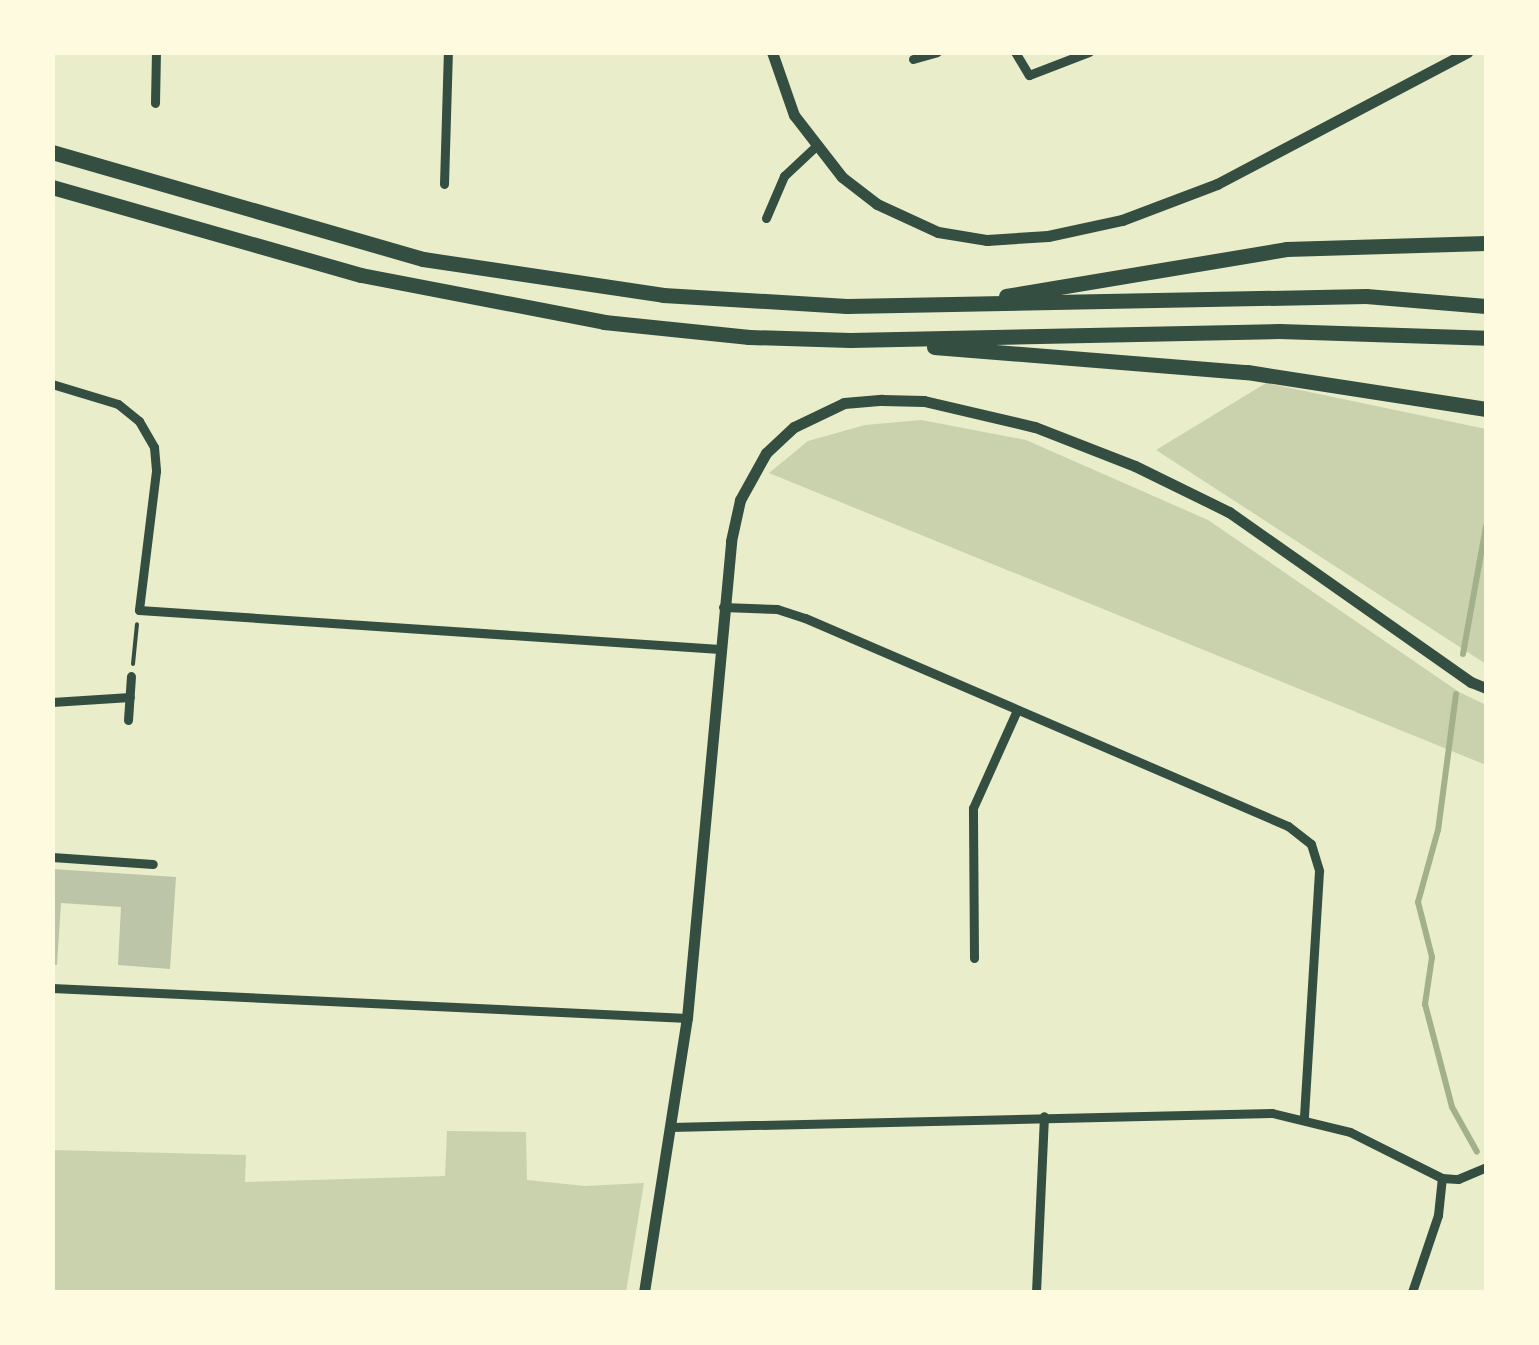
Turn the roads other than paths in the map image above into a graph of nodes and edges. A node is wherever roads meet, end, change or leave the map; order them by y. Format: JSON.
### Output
{"nodes":[{"id":1,"x":156,"y":52,"type":"edge"},
{"id":2,"x":448,"y":52,"type":"edge"},
{"id":3,"x":772,"y":52,"type":"edge"},
{"id":4,"x":937,"y":52,"type":"edge"},
{"id":5,"x":1016,"y":52,"type":"edge"},
{"id":6,"x":1089,"y":52,"type":"edge"},
{"id":7,"x":1467,"y":52,"type":"edge"},
{"id":8,"x":912,"y":59,"type":"dead end"},
{"id":9,"x":155,"y":103,"type":"dead end"},
{"id":10,"x":816,"y":146,"type":"junction"},
{"id":11,"x":52,"y":152,"type":"edge"},
{"id":12,"x":444,"y":184,"type":"dead end"},
{"id":13,"x":52,"y":187,"type":"edge"},
{"id":14,"x":766,"y":218,"type":"dead end"},
{"id":15,"x":1486,"y":243,"type":"edge"},
{"id":16,"x":953,"y":304,"type":"junction"},
{"id":17,"x":1486,"y":306,"type":"edge"},
{"id":18,"x":1486,"y":338,"type":"edge"},
{"id":19,"x":850,"y":340,"type":"junction"},
{"id":20,"x":52,"y":384,"type":"edge"},
{"id":21,"x":1486,"y":409,"type":"edge"},
{"id":22,"x":724,"y":607,"type":"junction"},
{"id":23,"x":720,"y":649,"type":"junction"},
{"id":24,"x":132,"y":676,"type":"road end"},
{"id":25,"x":1486,"y":688,"type":"edge"},
{"id":26,"x":130,"y":697,"type":"junction"},
{"id":27,"x":52,"y":702,"type":"edge"},
{"id":28,"x":1017,"y":710,"type":"junction"},
{"id":29,"x":128,"y":720,"type":"dead end"},
{"id":30,"x":52,"y":858,"type":"edge"},
{"id":31,"x":153,"y":864,"type":"dead end"},
{"id":32,"x":974,"y":958,"type":"dead end"},
{"id":33,"x":52,"y":988,"type":"edge"},
{"id":34,"x":687,"y":1018,"type":"junction"},
{"id":35,"x":1044,"y":1116,"type":"junction"},
{"id":36,"x":1304,"y":1119,"type":"junction"},
{"id":37,"x":672,"y":1127,"type":"junction"},
{"id":38,"x":1486,"y":1167,"type":"edge"},
{"id":39,"x":1442,"y":1178,"type":"junction"},
{"id":40,"x":644,"y":1292,"type":"edge"},
{"id":41,"x":1036,"y":1292,"type":"edge"},
{"id":42,"x":1412,"y":1292,"type":"edge"}],
"edges":[{"from":1,"to":9,"type":"street"},
{"from":2,"to":12,"type":"street"},
{"from":3,"to":10,"type":"street"},
{"from":4,"to":8,"type":"street"},
{"from":5,"to":6,"type":"street"},
{"from":7,"to":10,"type":"street"},
{"from":10,"to":14,"type":"street"},
{"from":11,"to":16,"type":"highway"},
{"from":13,"to":19,"type":"highway"},
{"from":15,"to":16,"type":"highway"},
{"from":16,"to":17,"type":"highway"},
{"from":18,"to":19,"type":"highway"},
{"from":19,"to":21,"type":"highway"},
{"from":20,"to":23,"type":"street"},
{"from":22,"to":23,"type":"street"},
{"from":22,"to":25,"type":"street"},
{"from":22,"to":28,"type":"street"},
{"from":23,"to":34,"type":"street"},
{"from":24,"to":26,"type":"street"},
{"from":26,"to":27,"type":"street"},
{"from":26,"to":29,"type":"street"},
{"from":28,"to":32,"type":"street"},
{"from":28,"to":36,"type":"street"},
{"from":30,"to":31,"type":"street"},
{"from":33,"to":34,"type":"street"},
{"from":34,"to":37,"type":"street"},
{"from":35,"to":36,"type":"street"},
{"from":35,"to":37,"type":"street"},
{"from":35,"to":41,"type":"street"},
{"from":36,"to":39,"type":"street"},
{"from":37,"to":40,"type":"street"},
{"from":38,"to":39,"type":"street"},
{"from":39,"to":42,"type":"street"}]}
